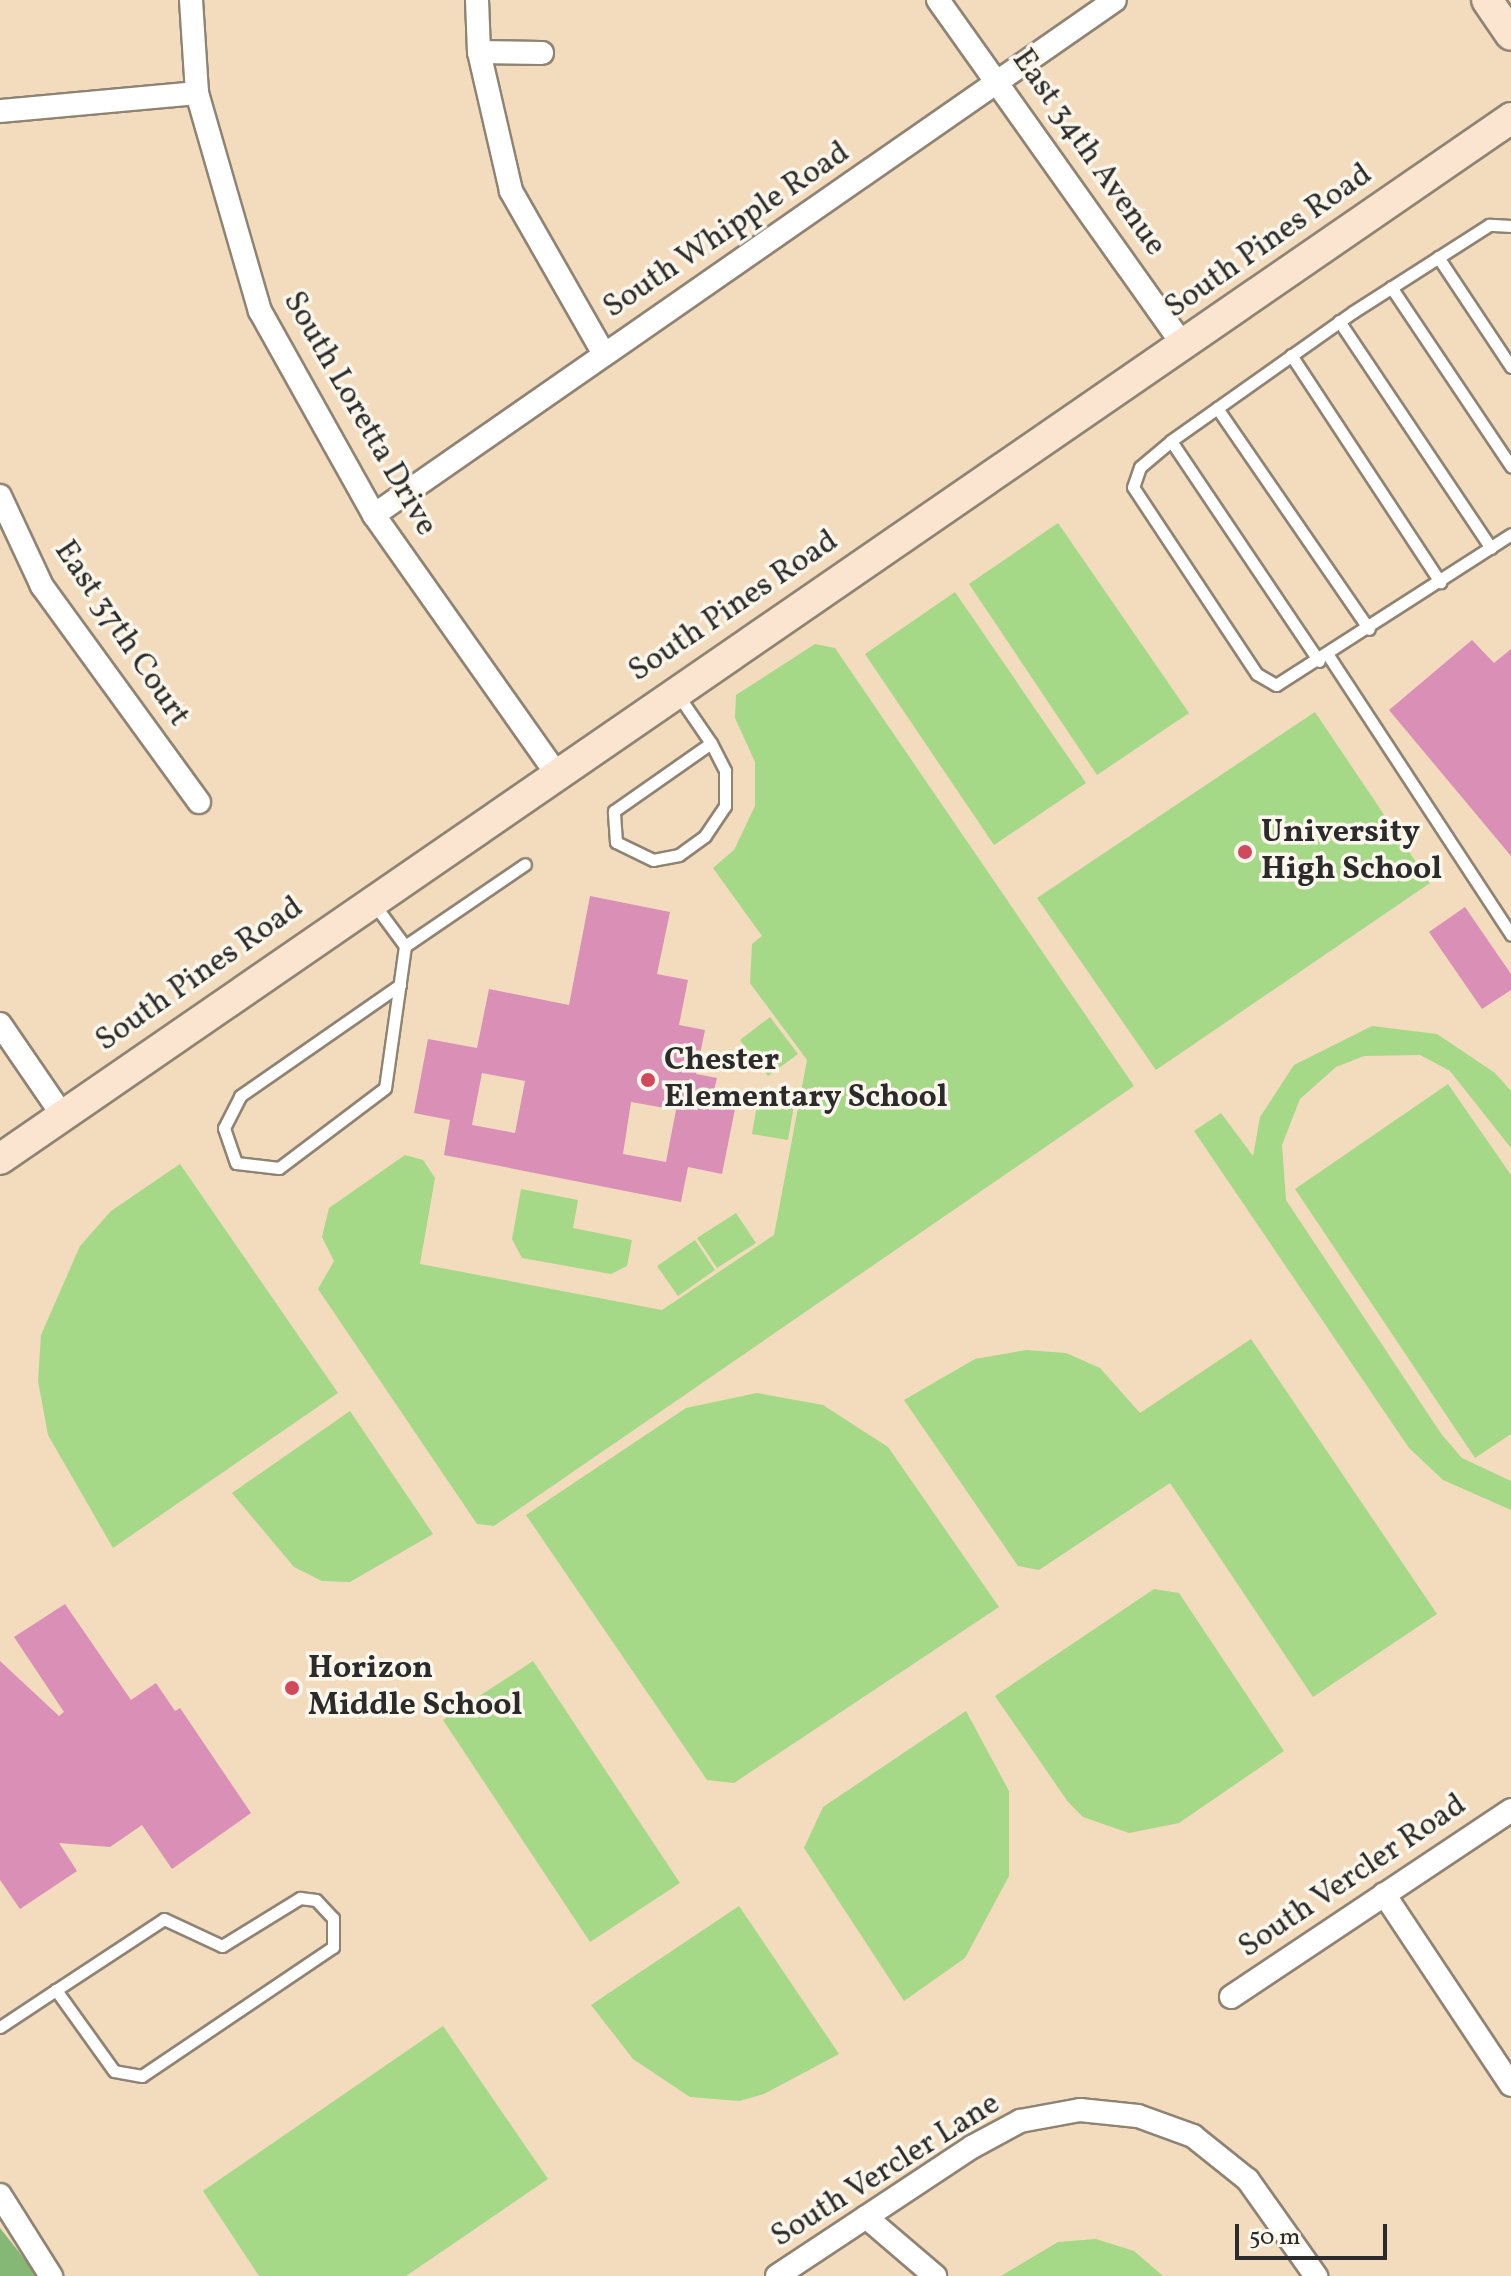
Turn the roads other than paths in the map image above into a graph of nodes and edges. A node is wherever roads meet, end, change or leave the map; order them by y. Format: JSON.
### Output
{"nodes":[{"id":1,"x":191,"y":0,"type":"edge"},
{"id":2,"x":477,"y":0,"type":"edge"},
{"id":3,"x":938,"y":0,"type":"edge"},
{"id":4,"x":1115,"y":0,"type":"edge"},
{"id":5,"x":1487,"y":0,"type":"edge"},
{"id":6,"x":1511,"y":35,"type":"edge"},
{"id":7,"x":479,"y":52,"type":"junction"},
{"id":8,"x":542,"y":53,"type":"dead end"},
{"id":9,"x":1000,"y":83,"type":"junction"},
{"id":10,"x":197,"y":93,"type":"junction"},
{"id":11,"x":0,"y":111,"type":"edge"},
{"id":12,"x":1511,"y":118,"type":"edge"},
{"id":13,"x":1511,"y":226,"type":"edge"},
{"id":14,"x":1438,"y":257,"type":"junction"},
{"id":15,"x":1391,"y":287,"type":"junction"},
{"id":16,"x":1339,"y":321,"type":"junction"},
{"id":17,"x":1183,"y":345,"type":"junction"},
{"id":18,"x":604,"y":354,"type":"junction"},
{"id":19,"x":1291,"y":355,"type":"junction"},
{"id":20,"x":1511,"y":367,"type":"edge"},
{"id":21,"x":1217,"y":408,"type":"junction"},
{"id":22,"x":1171,"y":441,"type":"junction"},
{"id":23,"x":1511,"y":466,"type":"edge"},
{"id":24,"x":0,"y":496,"type":"edge"},
{"id":25,"x":374,"y":515,"type":"junction"},
{"id":26,"x":1511,"y":534,"type":"edge"},
{"id":27,"x":1491,"y":548,"type":"junction"},
{"id":28,"x":1440,"y":582,"type":"junction"},
{"id":29,"x":1369,"y":629,"type":"junction"},
{"id":30,"x":1324,"y":658,"type":"junction"},
{"id":31,"x":675,"y":691,"type":"junction"},
{"id":32,"x":711,"y":743,"type":"junction"},
{"id":33,"x":556,"y":773,"type":"junction"},
{"id":34,"x":199,"y":802,"type":"dead end"},
{"id":35,"x":525,"y":864,"type":"dead end"},
{"id":36,"x":371,"y":900,"type":"junction"},
{"id":37,"x":1511,"y":935,"type":"edge"},
{"id":38,"x":405,"y":946,"type":"junction"},
{"id":39,"x":400,"y":985,"type":"junction"},
{"id":40,"x":0,"y":1024,"type":"edge"},
{"id":41,"x":63,"y":1116,"type":"junction"},
{"id":42,"x":0,"y":1159,"type":"edge"},
{"id":43,"x":1511,"y":1810,"type":"edge"},
{"id":44,"x":1384,"y":1894,"type":"junction"},
{"id":45,"x":56,"y":1990,"type":"junction"},
{"id":46,"x":1231,"y":1997,"type":"dead end"},
{"id":47,"x":0,"y":2027,"type":"edge"},
{"id":48,"x":1511,"y":2085,"type":"edge"},
{"id":49,"x":0,"y":2195,"type":"edge"},
{"id":50,"x":866,"y":2217,"type":"junction"},
{"id":51,"x":1308,"y":2274,"type":"edge"},
{"id":52,"x":51,"y":2276,"type":"edge"},
{"id":53,"x":777,"y":2276,"type":"edge"},
{"id":54,"x":935,"y":2276,"type":"edge"}],
"edges":[{"from":1,"to":10,"type":"street","name":"South Loretta Drive"},
{"from":2,"to":7,"type":"street"},
{"from":3,"to":9,"type":"street","name":"East 34th Avenue"},
{"from":4,"to":9,"type":"street","name":"South Whipple Road"},
{"from":5,"to":6,"type":"street"},
{"from":7,"to":8,"type":"street"},
{"from":7,"to":18,"type":"street"},
{"from":9,"to":17,"type":"street","name":"East 34th Avenue"},
{"from":9,"to":18,"type":"street","name":"South Whipple Road"},
{"from":10,"to":11,"type":"street"},
{"from":10,"to":25,"type":"street","name":"South Loretta Drive"},
{"from":12,"to":17,"type":"street","name":"South Pines Road"},
{"from":13,"to":14,"type":"lane"},
{"from":14,"to":15,"type":"lane"},
{"from":14,"to":20,"type":"lane"},
{"from":15,"to":16,"type":"lane"},
{"from":15,"to":23,"type":"lane"},
{"from":16,"to":19,"type":"lane"},
{"from":16,"to":27,"type":"lane"},
{"from":17,"to":31,"type":"street","name":"South Pines Road"},
{"from":18,"to":25,"type":"street","name":"South Whipple Road"},
{"from":19,"to":21,"type":"lane"},
{"from":19,"to":28,"type":"lane"},
{"from":21,"to":22,"type":"lane"},
{"from":21,"to":29,"type":"lane"},
{"from":22,"to":30,"type":"lane"},
{"from":22,"to":30,"type":"lane"},
{"from":24,"to":34,"type":"street","name":"East 37th Court"},
{"from":25,"to":33,"type":"street","name":"South Loretta Drive"},
{"from":26,"to":27,"type":"lane"},
{"from":27,"to":28,"type":"lane"},
{"from":28,"to":29,"type":"lane"},
{"from":29,"to":30,"type":"lane"},
{"from":30,"to":37,"type":"lane"},
{"from":31,"to":32,"type":"lane"},
{"from":31,"to":33,"type":"street","name":"South Pines Road"},
{"from":32,"to":32,"type":"lane"},
{"from":33,"to":36,"type":"street","name":"South Pines Road"},
{"from":35,"to":38,"type":"lane"},
{"from":36,"to":38,"type":"lane"},
{"from":36,"to":41,"type":"street","name":"South Pines Road"},
{"from":38,"to":39,"type":"lane"},
{"from":39,"to":39,"type":"lane"},
{"from":40,"to":41,"type":"street"},
{"from":41,"to":42,"type":"street","name":"South Pines Road"},
{"from":43,"to":44,"type":"street","name":"South Vercler Road"},
{"from":44,"to":46,"type":"street","name":"South Vercler Road"},
{"from":44,"to":48,"type":"street"},
{"from":45,"to":45,"type":"lane"},
{"from":45,"to":47,"type":"lane"},
{"from":49,"to":52,"type":"street"},
{"from":50,"to":51,"type":"street","name":"South Vercler Lane"},
{"from":50,"to":53,"type":"street","name":"South Vercler Lane"},
{"from":50,"to":54,"type":"street"}]}
